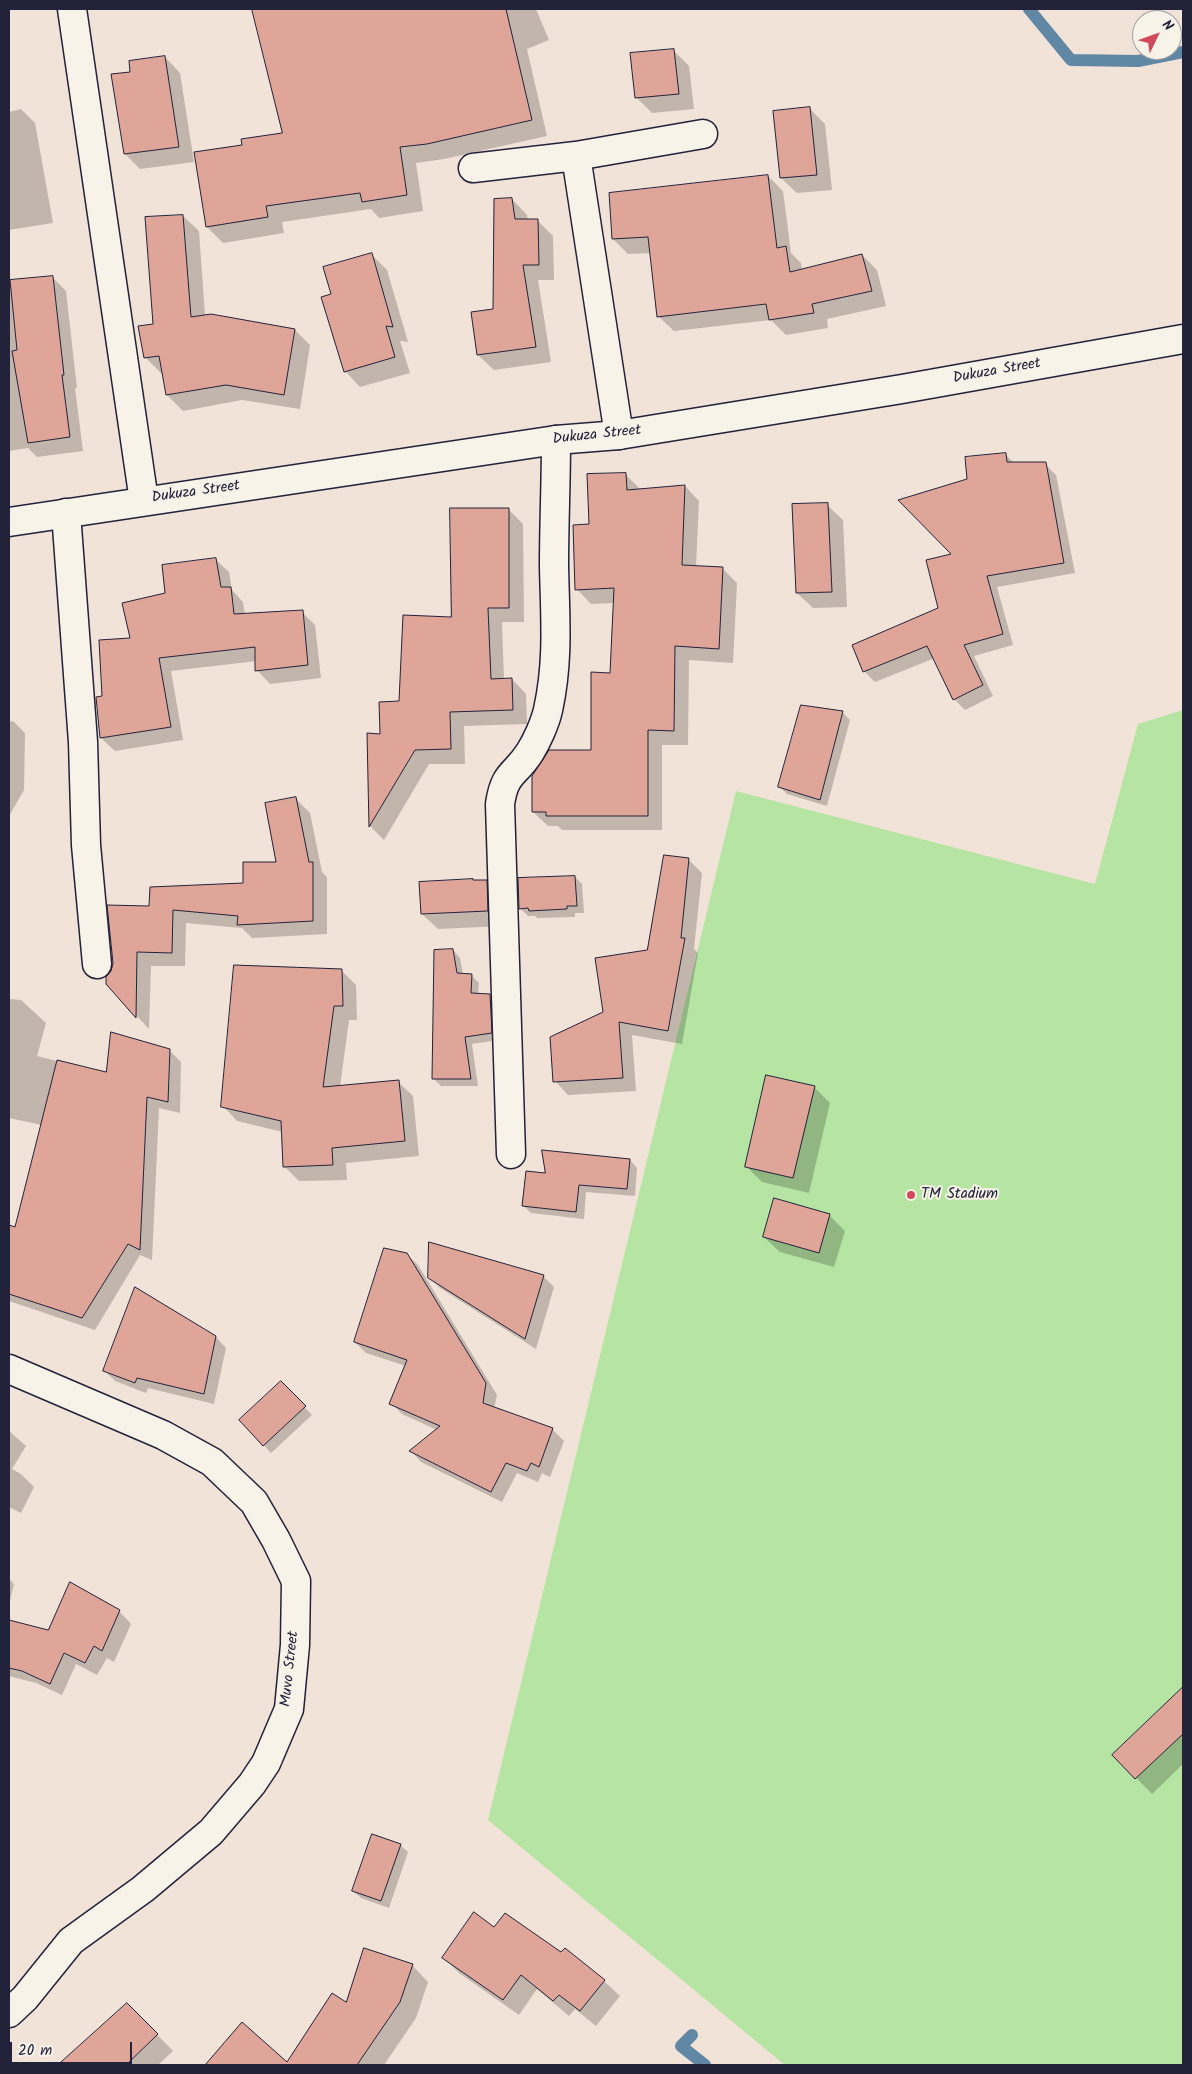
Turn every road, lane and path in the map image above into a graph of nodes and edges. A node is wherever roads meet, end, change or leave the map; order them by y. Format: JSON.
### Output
{"nodes":[{"id":1,"x":72,"y":9,"type":"edge"},
{"id":2,"x":704,"y":134,"type":"dead end"},
{"id":3,"x":576,"y":156,"type":"junction"},
{"id":4,"x":473,"y":168,"type":"dead end"},
{"id":5,"x":1183,"y":339,"type":"edge"},
{"id":6,"x":620,"y":434,"type":"junction"},
{"id":7,"x":556,"y":440,"type":"junction"},
{"id":8,"x":144,"y":501,"type":"junction"},
{"id":9,"x":66,"y":513,"type":"junction"},
{"id":10,"x":9,"y":522,"type":"edge"},
{"id":11,"x":97,"y":964,"type":"dead end"},
{"id":12,"x":511,"y":1154,"type":"dead end"},
{"id":13,"x":9,"y":1369,"type":"edge"},
{"id":14,"x":9,"y":2013,"type":"edge"}],
"edges":[{"from":1,"to":8,"type":"street"},
{"from":2,"to":3,"type":"street"},
{"from":3,"to":4,"type":"street"},
{"from":3,"to":6,"type":"street"},
{"from":5,"to":6,"type":"street","name":"Dukuza Street"},
{"from":6,"to":7,"type":"street","name":"Dukuza Street"},
{"from":7,"to":8,"type":"street","name":"Dukuza Street"},
{"from":7,"to":12,"type":"street"},
{"from":8,"to":9,"type":"street","name":"Dukuza Street"},
{"from":9,"to":10,"type":"street","name":"Dukuza Street"},
{"from":9,"to":11,"type":"street"},
{"from":13,"to":14,"type":"street","name":"Muvo Street"}]}
